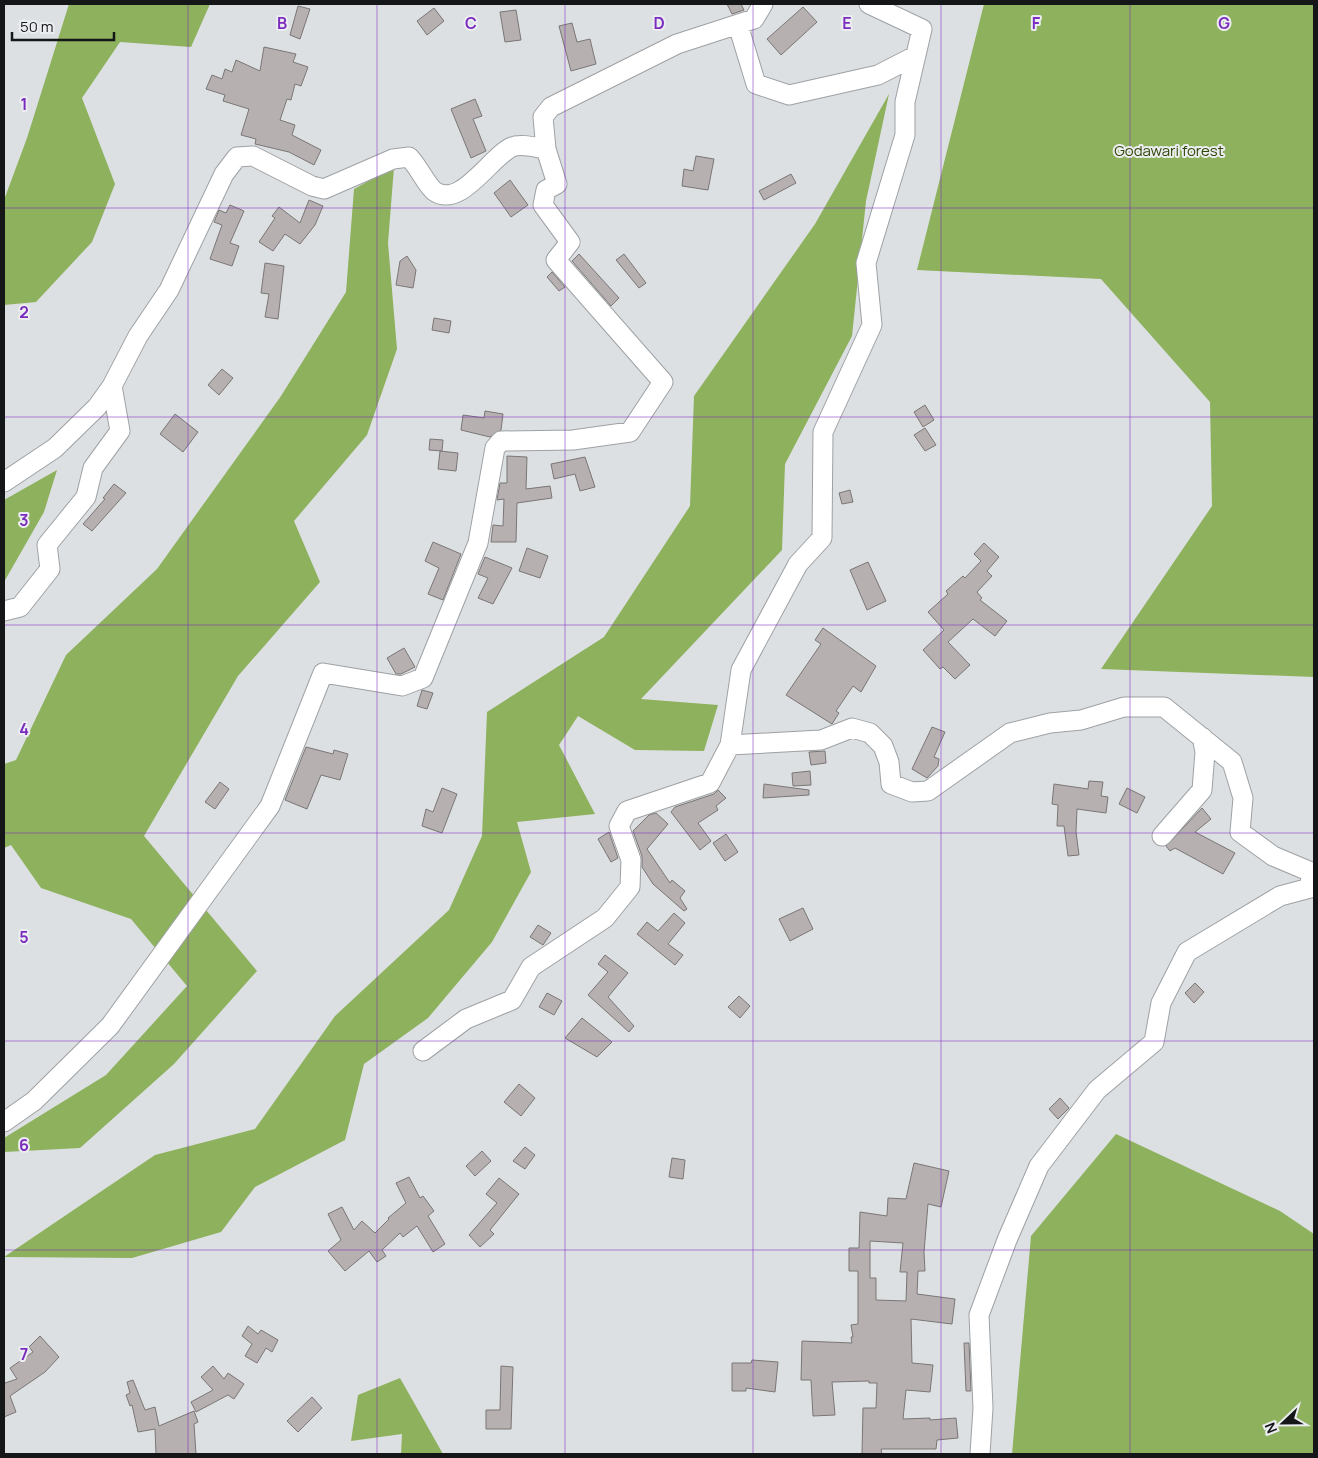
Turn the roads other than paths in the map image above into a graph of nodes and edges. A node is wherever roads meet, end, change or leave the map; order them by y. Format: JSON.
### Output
{"nodes":[{"id":1,"x":763,"y":4,"type":"edge"},
{"id":2,"x":869,"y":4,"type":"edge"},
{"id":3,"x":738,"y":25,"type":"junction"},
{"id":4,"x":915,"y":56,"type":"junction"},
{"id":5,"x":546,"y":149,"type":"junction"},
{"id":6,"x":112,"y":386,"type":"junction"},
{"id":7,"x":4,"y":482,"type":"edge"},
{"id":8,"x":4,"y":611,"type":"edge"},
{"id":9,"x":1202,"y":736,"type":"junction"},
{"id":10,"x":730,"y":745,"type":"junction"},
{"id":11,"x":1162,"y":836,"type":"dead end"},
{"id":12,"x":424,"y":1051,"type":"dead end"},
{"id":13,"x":4,"y":1122,"type":"edge"},
{"id":14,"x":980,"y":1454,"type":"edge"}],
"edges":[{"from":1,"to":3,"type":"street"},
{"from":2,"to":4,"type":"street"},
{"from":3,"to":4,"type":"street"},
{"from":3,"to":5,"type":"street"},
{"from":4,"to":10,"type":"street"},
{"from":5,"to":6,"type":"street"},
{"from":5,"to":13,"type":"street"},
{"from":6,"to":7,"type":"street"},
{"from":6,"to":8,"type":"street"},
{"from":9,"to":10,"type":"street"},
{"from":9,"to":11,"type":"street"},
{"from":9,"to":14,"type":"street"},
{"from":10,"to":12,"type":"street"}]}
